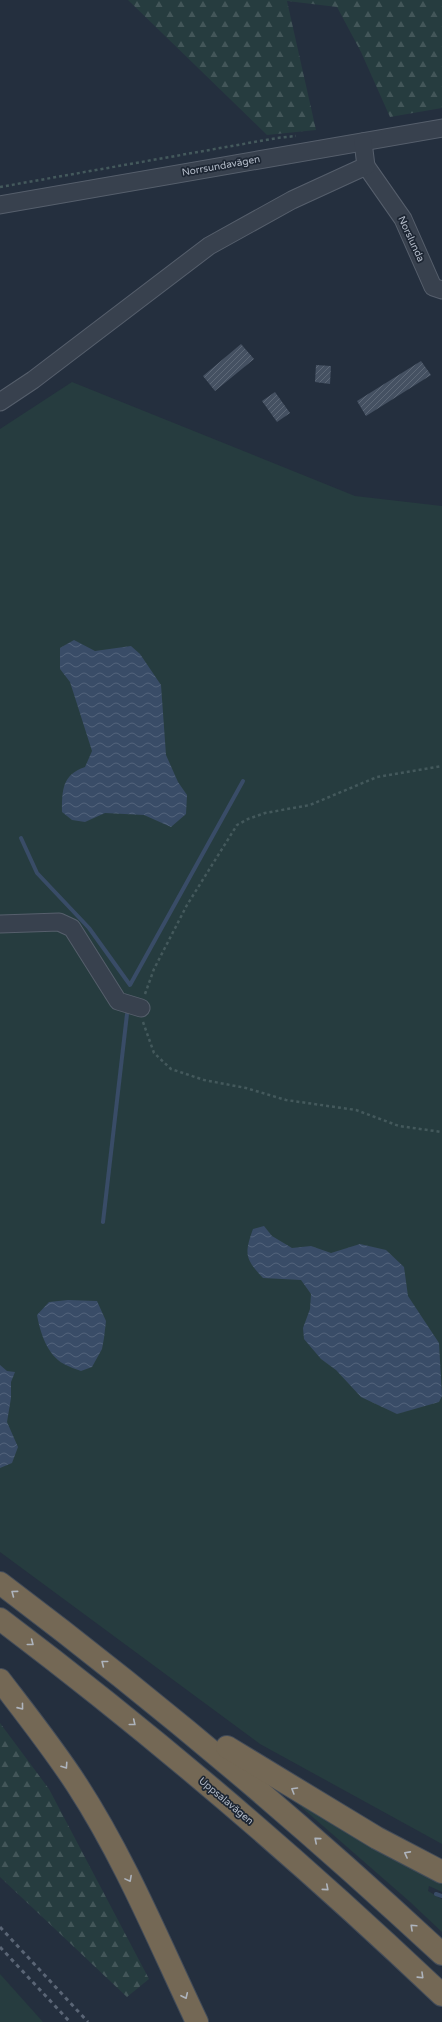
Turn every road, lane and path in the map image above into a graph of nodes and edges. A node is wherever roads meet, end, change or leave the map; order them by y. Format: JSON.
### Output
{"nodes":[{"id":1,"x":442,"y":128,"type":"edge"},
{"id":2,"x":363,"y":142,"type":"junction"},
{"id":3,"x":366,"y":166,"type":"junction"},
{"id":4,"x":0,"y":205,"type":"edge"},
{"id":5,"x":442,"y":290,"type":"edge"},
{"id":6,"x":0,"y":402,"type":"edge"},
{"id":7,"x":442,"y":766,"type":"edge"},
{"id":8,"x":0,"y":924,"type":"edge"},
{"id":9,"x":141,"y":1008,"type":"junction"},
{"id":10,"x":442,"y":1132,"type":"edge"},
{"id":11,"x":0,"y":1582,"type":"edge"},
{"id":12,"x":0,"y":1620,"type":"edge"},
{"id":13,"x":0,"y":1680,"type":"edge"},
{"id":14,"x":135,"y":1687,"type":"junction"},
{"id":15,"x":442,"y":1872,"type":"edge"},
{"id":16,"x":442,"y":1954,"type":"edge"},
{"id":17,"x":442,"y":1995,"type":"edge"},
{"id":18,"x":197,"y":2022,"type":"edge"}],
"edges":[{"from":1,"to":2,"type":"street","name":"Norrsundavägen"},
{"from":2,"to":3,"type":"street"},
{"from":2,"to":4,"type":"street","name":"Norrsundavägen"},
{"from":3,"to":5,"type":"street","name":"Norslunda"},
{"from":3,"to":6,"type":"street"},
{"from":7,"to":9,"type":"path"},
{"from":8,"to":9,"type":"street"},
{"from":9,"to":10,"type":"path"},
{"from":14,"to":11,"type":"highway","one_way":true},
{"from":12,"to":17,"type":"highway","name":"Uppsalavägen","one_way":true},
{"from":13,"to":18,"type":"highway","one_way":true},
{"from":15,"to":14,"type":"highway","one_way":true},
{"from":16,"to":14,"type":"highway","one_way":true}]}
